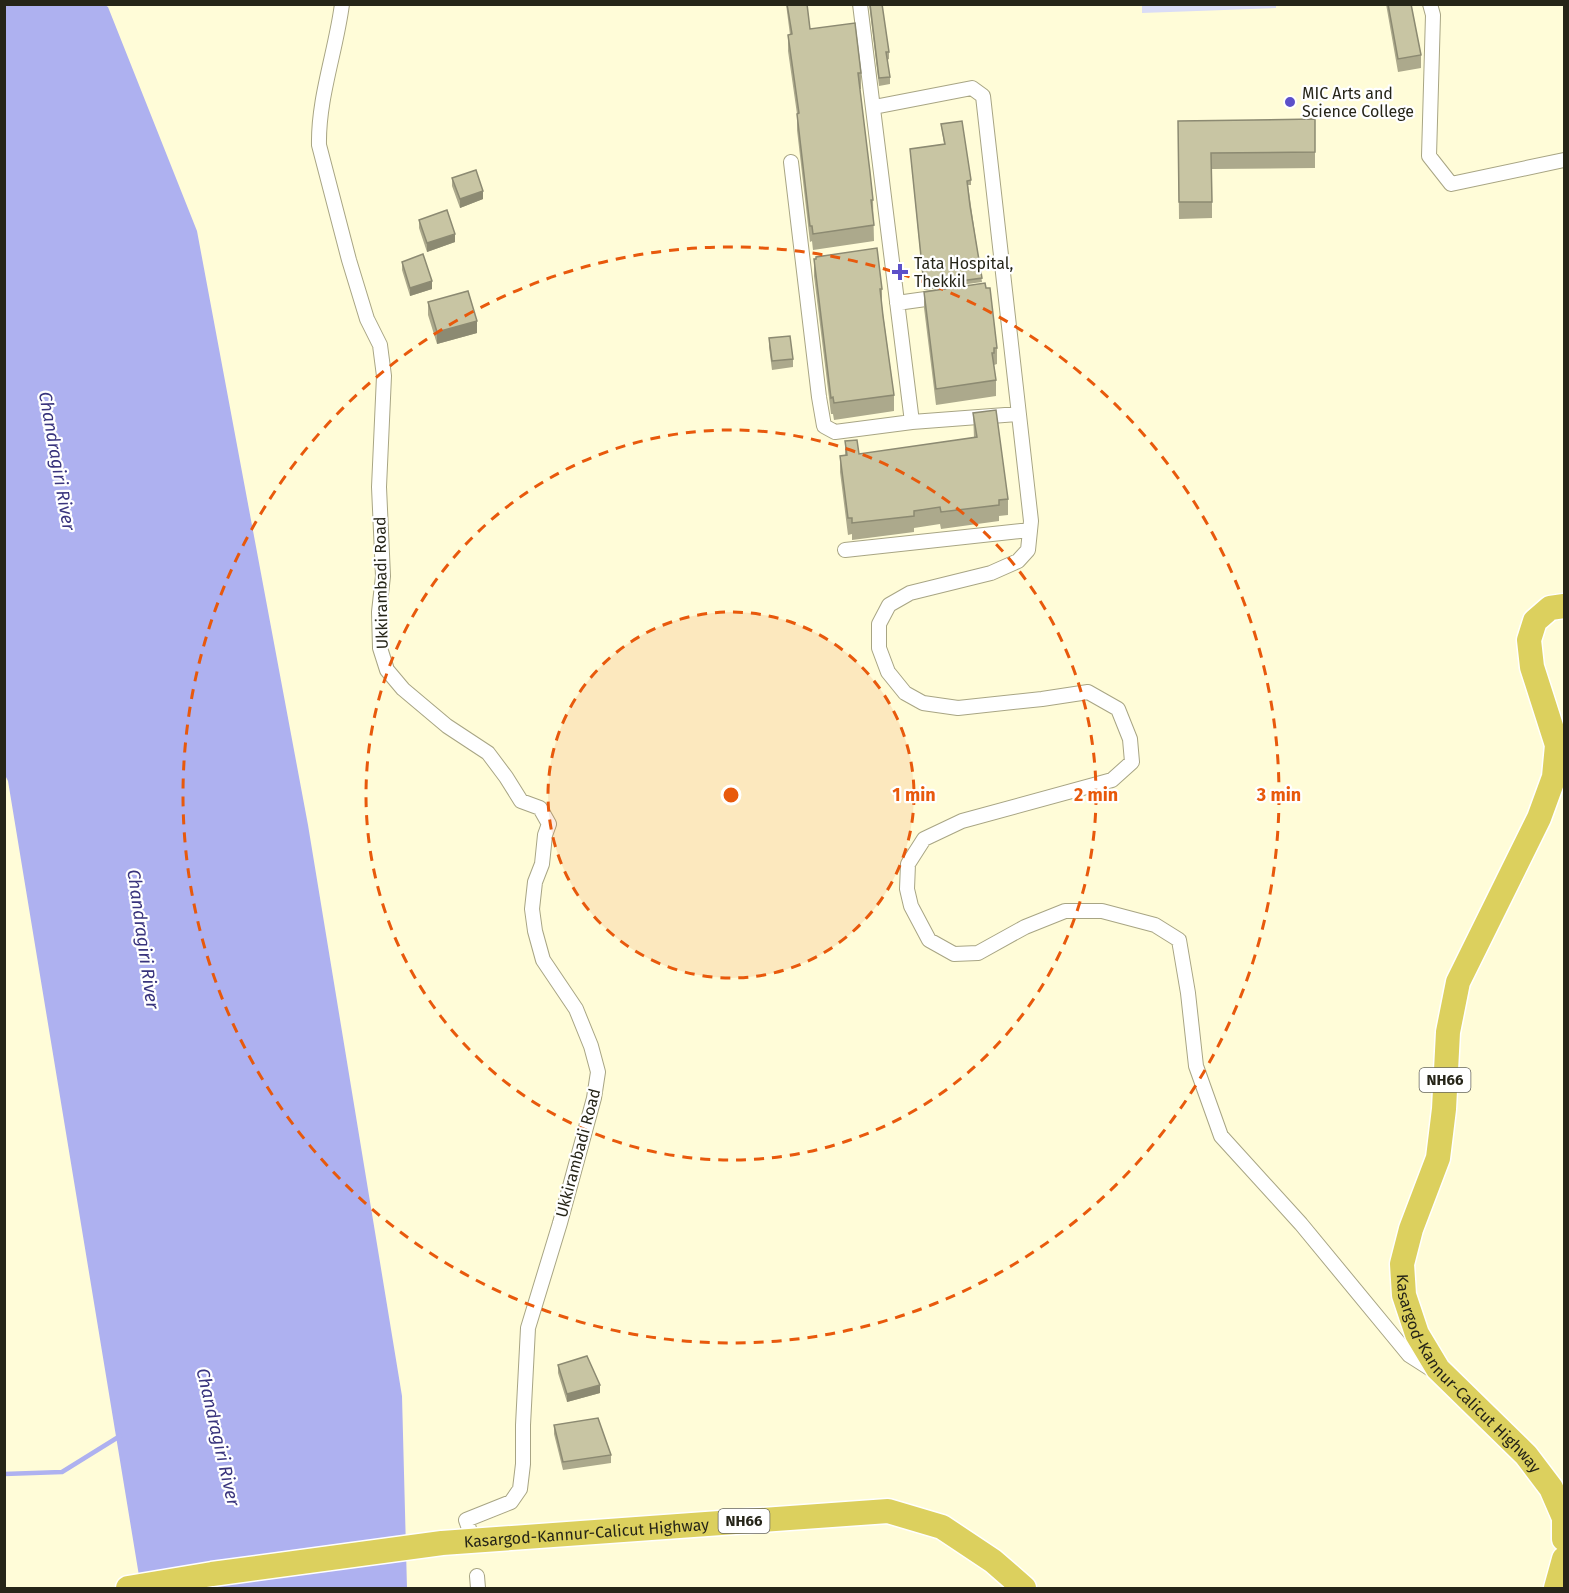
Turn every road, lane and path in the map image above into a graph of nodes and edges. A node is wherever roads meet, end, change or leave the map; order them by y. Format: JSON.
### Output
{"nodes":[{"id":1,"x":342,"y":4,"type":"edge"},
{"id":2,"x":860,"y":4,"type":"edge"},
{"id":3,"x":1430,"y":4,"type":"edge"},
{"id":4,"x":874,"y":107,"type":"junction"},
{"id":5,"x":1564,"y":160,"type":"edge"},
{"id":6,"x":791,"y":162,"type":"dead end"},
{"id":7,"x":951,"y":296,"type":"edge"},
{"id":8,"x":897,"y":303,"type":"junction"},
{"id":9,"x":1019,"y":414,"type":"junction"},
{"id":10,"x":912,"y":422,"type":"junction"},
{"id":11,"x":1030,"y":530,"type":"junction"},
{"id":12,"x":845,"y":550,"type":"dead end"},
{"id":13,"x":1564,"y":606,"type":"edge"},
{"id":14,"x":1453,"y":1384,"type":"junction"},
{"id":15,"x":1564,"y":1539,"type":"edge"},
{"id":16,"x":473,"y":1540,"type":"junction"},
{"id":17,"x":1564,"y":1559,"type":"edge"},
{"id":18,"x":128,"y":1588,"type":"edge"},
{"id":19,"x":1024,"y":1588,"type":"edge"},
{"id":20,"x":1556,"y":1588,"type":"edge"}],
"edges":[{"from":1,"to":16,"type":"street","name":"Ukkirambadi Road"},
{"from":2,"to":4,"type":"street"},
{"from":3,"to":5,"type":"street"},
{"from":4,"to":8,"type":"street"},
{"from":4,"to":9,"type":"street"},
{"from":6,"to":10,"type":"street"},
{"from":7,"to":8,"type":"street"},
{"from":8,"to":10,"type":"street"},
{"from":9,"to":10,"type":"street"},
{"from":9,"to":11,"type":"street"},
{"from":11,"to":12,"type":"street"},
{"from":11,"to":14,"type":"street"},
{"from":13,"to":14,"type":"highway","name":"Kasargod-Kannur-Calicut Highway","number":"NH66"},
{"from":14,"to":15,"type":"highway","name":"Kasargod-Kannur-Calicut Highway","number":"NH66"},
{"from":16,"to":18,"type":"highway","name":"Kasargod-Kannur-Calicut Highway","number":"NH66"},
{"from":16,"to":19,"type":"highway","name":"Kasargod-Kannur-Calicut Highway","number":"NH66"},
{"from":17,"to":20,"type":"highway"}]}
